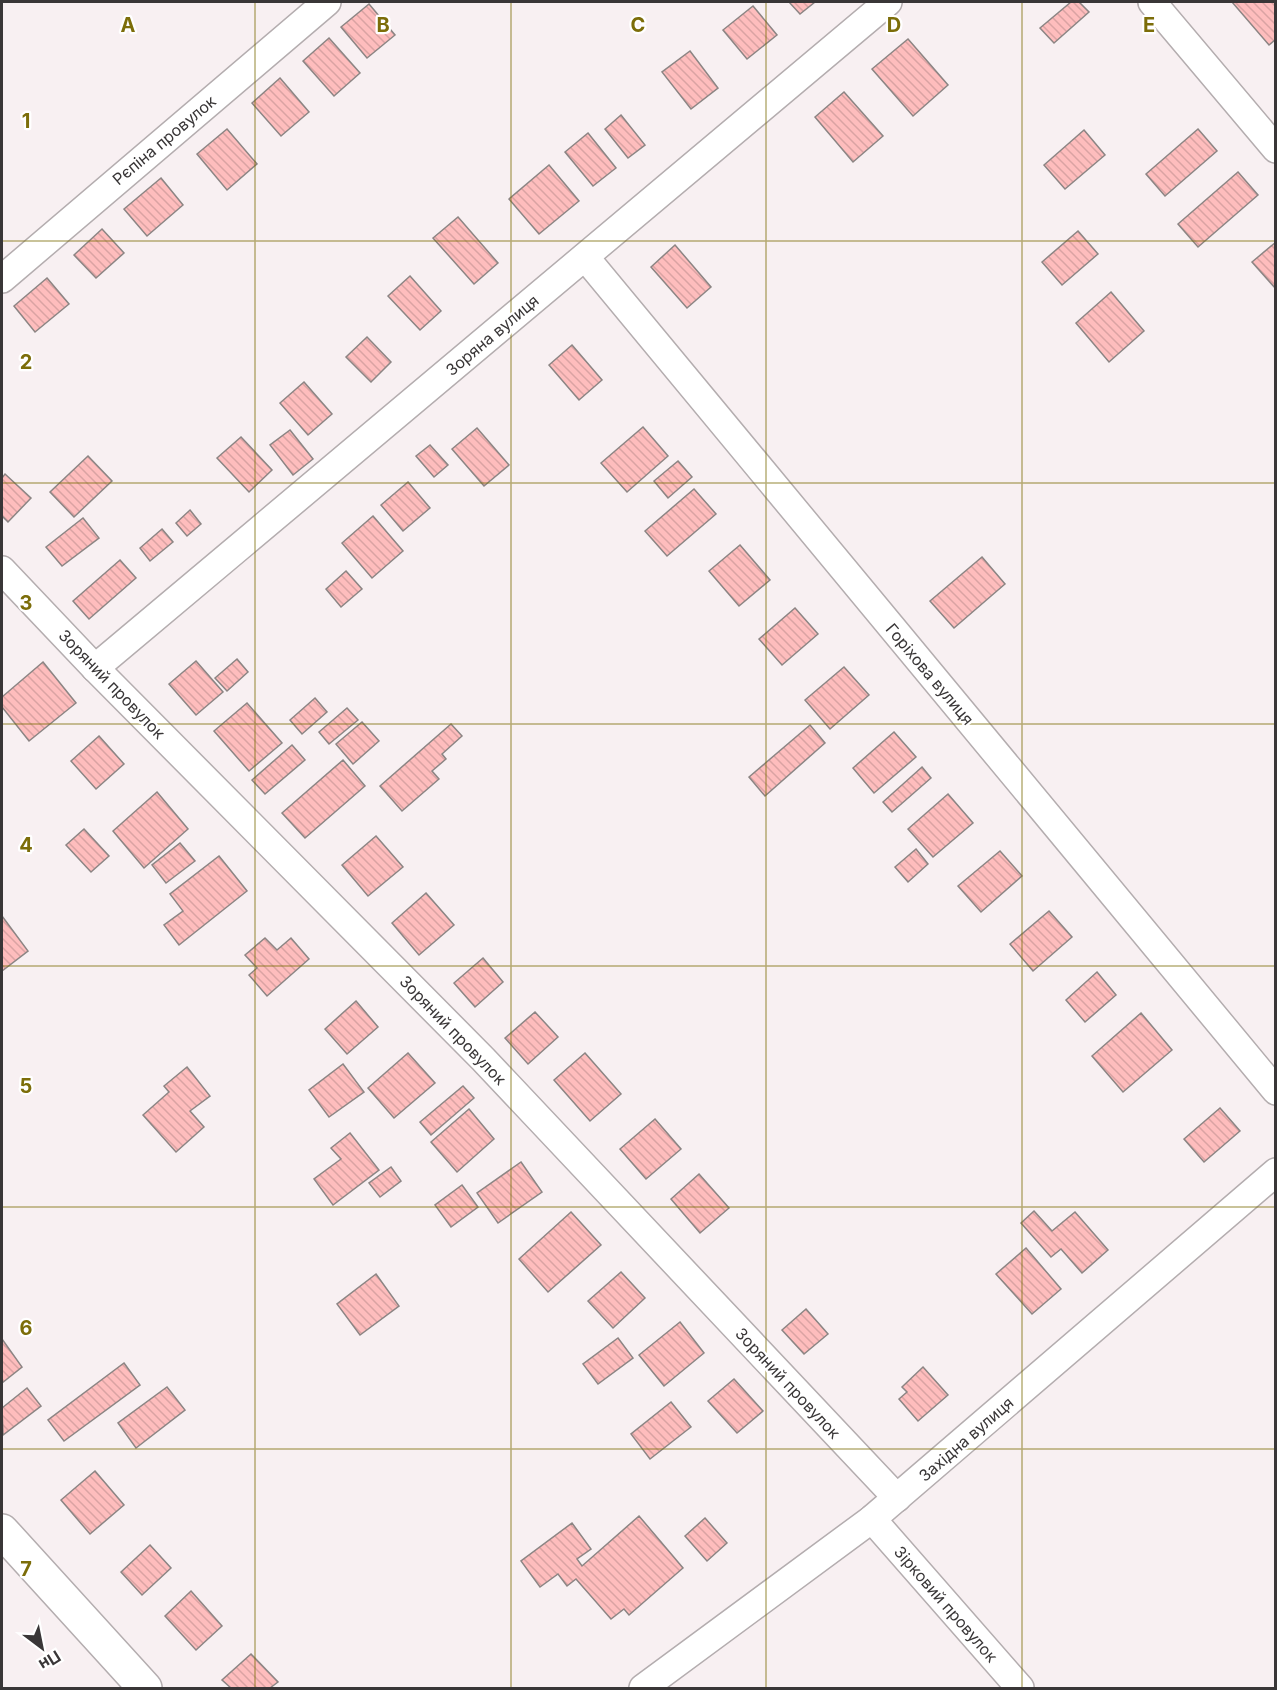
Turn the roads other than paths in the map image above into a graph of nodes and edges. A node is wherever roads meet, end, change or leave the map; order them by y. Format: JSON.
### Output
{"nodes":[{"id":1,"x":327,"y":2,"type":"edge"},
{"id":2,"x":888,"y":2,"type":"edge"},
{"id":3,"x":1152,"y":2,"type":"edge"},
{"id":4,"x":1275,"y":149,"type":"edge"},
{"id":5,"x":585,"y":257,"type":"junction"},
{"id":6,"x":2,"y":279,"type":"edge"},
{"id":7,"x":2,"y":570,"type":"edge"},
{"id":8,"x":95,"y":668,"type":"junction"},
{"id":9,"x":1275,"y":1091,"type":"edge"},
{"id":10,"x":1275,"y":1172,"type":"edge"},
{"id":11,"x":897,"y":1498,"type":"junction"},
{"id":12,"x":872,"y":1519,"type":"junction"},
{"id":13,"x":2,"y":1531,"type":"edge"},
{"id":14,"x":145,"y":1689,"type":"edge"},
{"id":15,"x":643,"y":1689,"type":"edge"},
{"id":16,"x":1020,"y":1689,"type":"edge"}],
"edges":[{"from":1,"to":6,"type":"street","name":"Рєпіна провулок"},
{"from":2,"to":5,"type":"street","name":"Зоряна вулиця"},
{"from":3,"to":4,"type":"street"},
{"from":5,"to":8,"type":"street","name":"Зоряна вулиця"},
{"from":5,"to":9,"type":"street","name":"Горіхова вулиця"},
{"from":7,"to":8,"type":"street","name":"Зоряний провулок"},
{"from":8,"to":11,"type":"street","name":"Зоряний провулок"},
{"from":10,"to":11,"type":"street","name":"Західна вулиця"},
{"from":11,"to":12,"type":"street","name":"Західна вулиця"},
{"from":12,"to":15,"type":"street","name":"Західна вулиця"},
{"from":12,"to":16,"type":"street","name":"Зірковий провулок"},
{"from":13,"to":14,"type":"street"}]}
